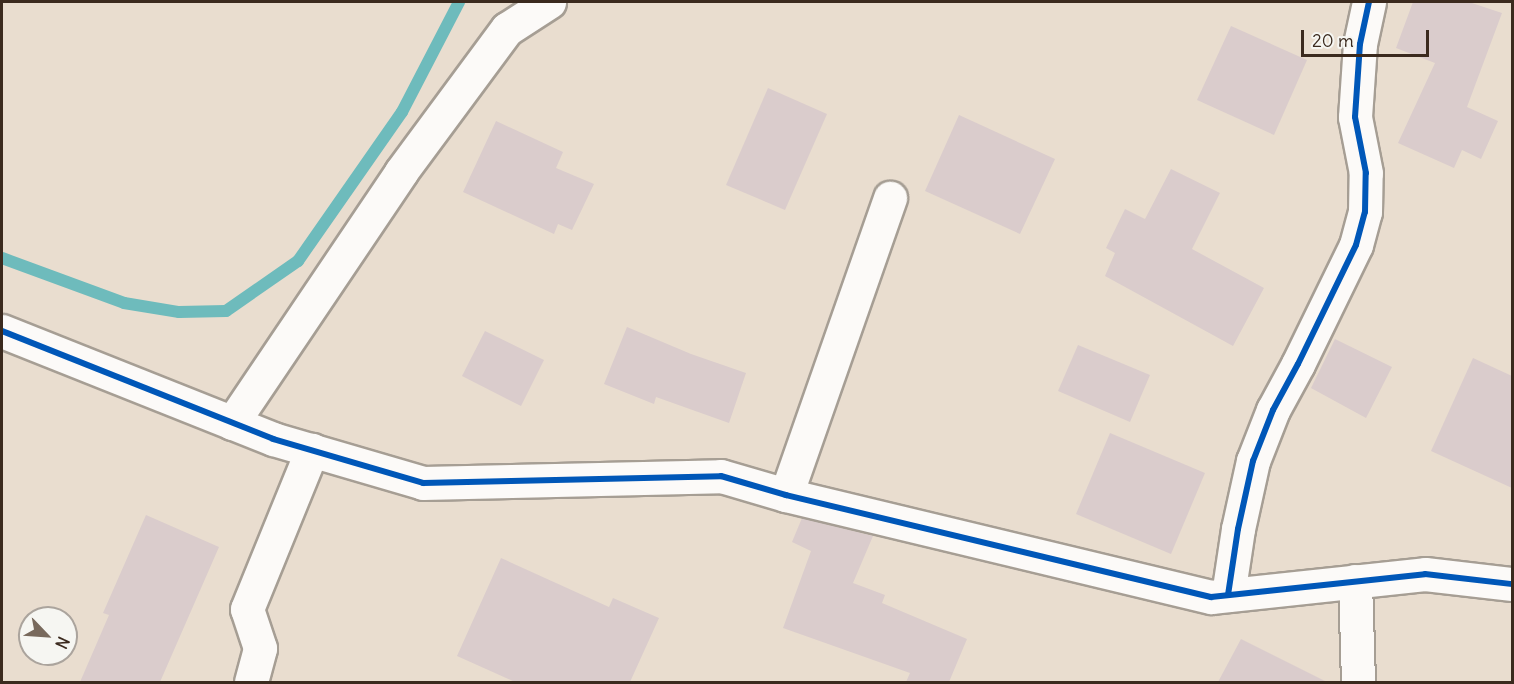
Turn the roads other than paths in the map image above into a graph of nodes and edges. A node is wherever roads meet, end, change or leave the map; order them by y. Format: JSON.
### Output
{"nodes":[{"id":1,"x":549,"y":2,"type":"edge"},
{"id":2,"x":1369,"y":2,"type":"edge"},
{"id":3,"x":890,"y":198,"type":"dead end"},
{"id":4,"x":2,"y":331,"type":"edge"},
{"id":5,"x":232,"y":423,"type":"junction"},
{"id":6,"x":312,"y":450,"type":"junction"},
{"id":7,"x":786,"y":495,"type":"junction"},
{"id":8,"x":1355,"y":581,"type":"junction"},
{"id":9,"x":1512,"y":584,"type":"edge"},
{"id":10,"x":1228,"y":595,"type":"junction"},
{"id":11,"x":251,"y":682,"type":"edge"},
{"id":12,"x":1358,"y":682,"type":"edge"}],
"edges":[{"from":1,"to":5,"type":"street"},
{"from":2,"to":10,"type":"street"},
{"from":3,"to":7,"type":"street"},
{"from":4,"to":5,"type":"street"},
{"from":5,"to":6,"type":"street"},
{"from":6,"to":7,"type":"street"},
{"from":6,"to":11,"type":"street"},
{"from":7,"to":10,"type":"street"},
{"from":8,"to":9,"type":"street"},
{"from":8,"to":10,"type":"street"},
{"from":8,"to":12,"type":"street"}]}
